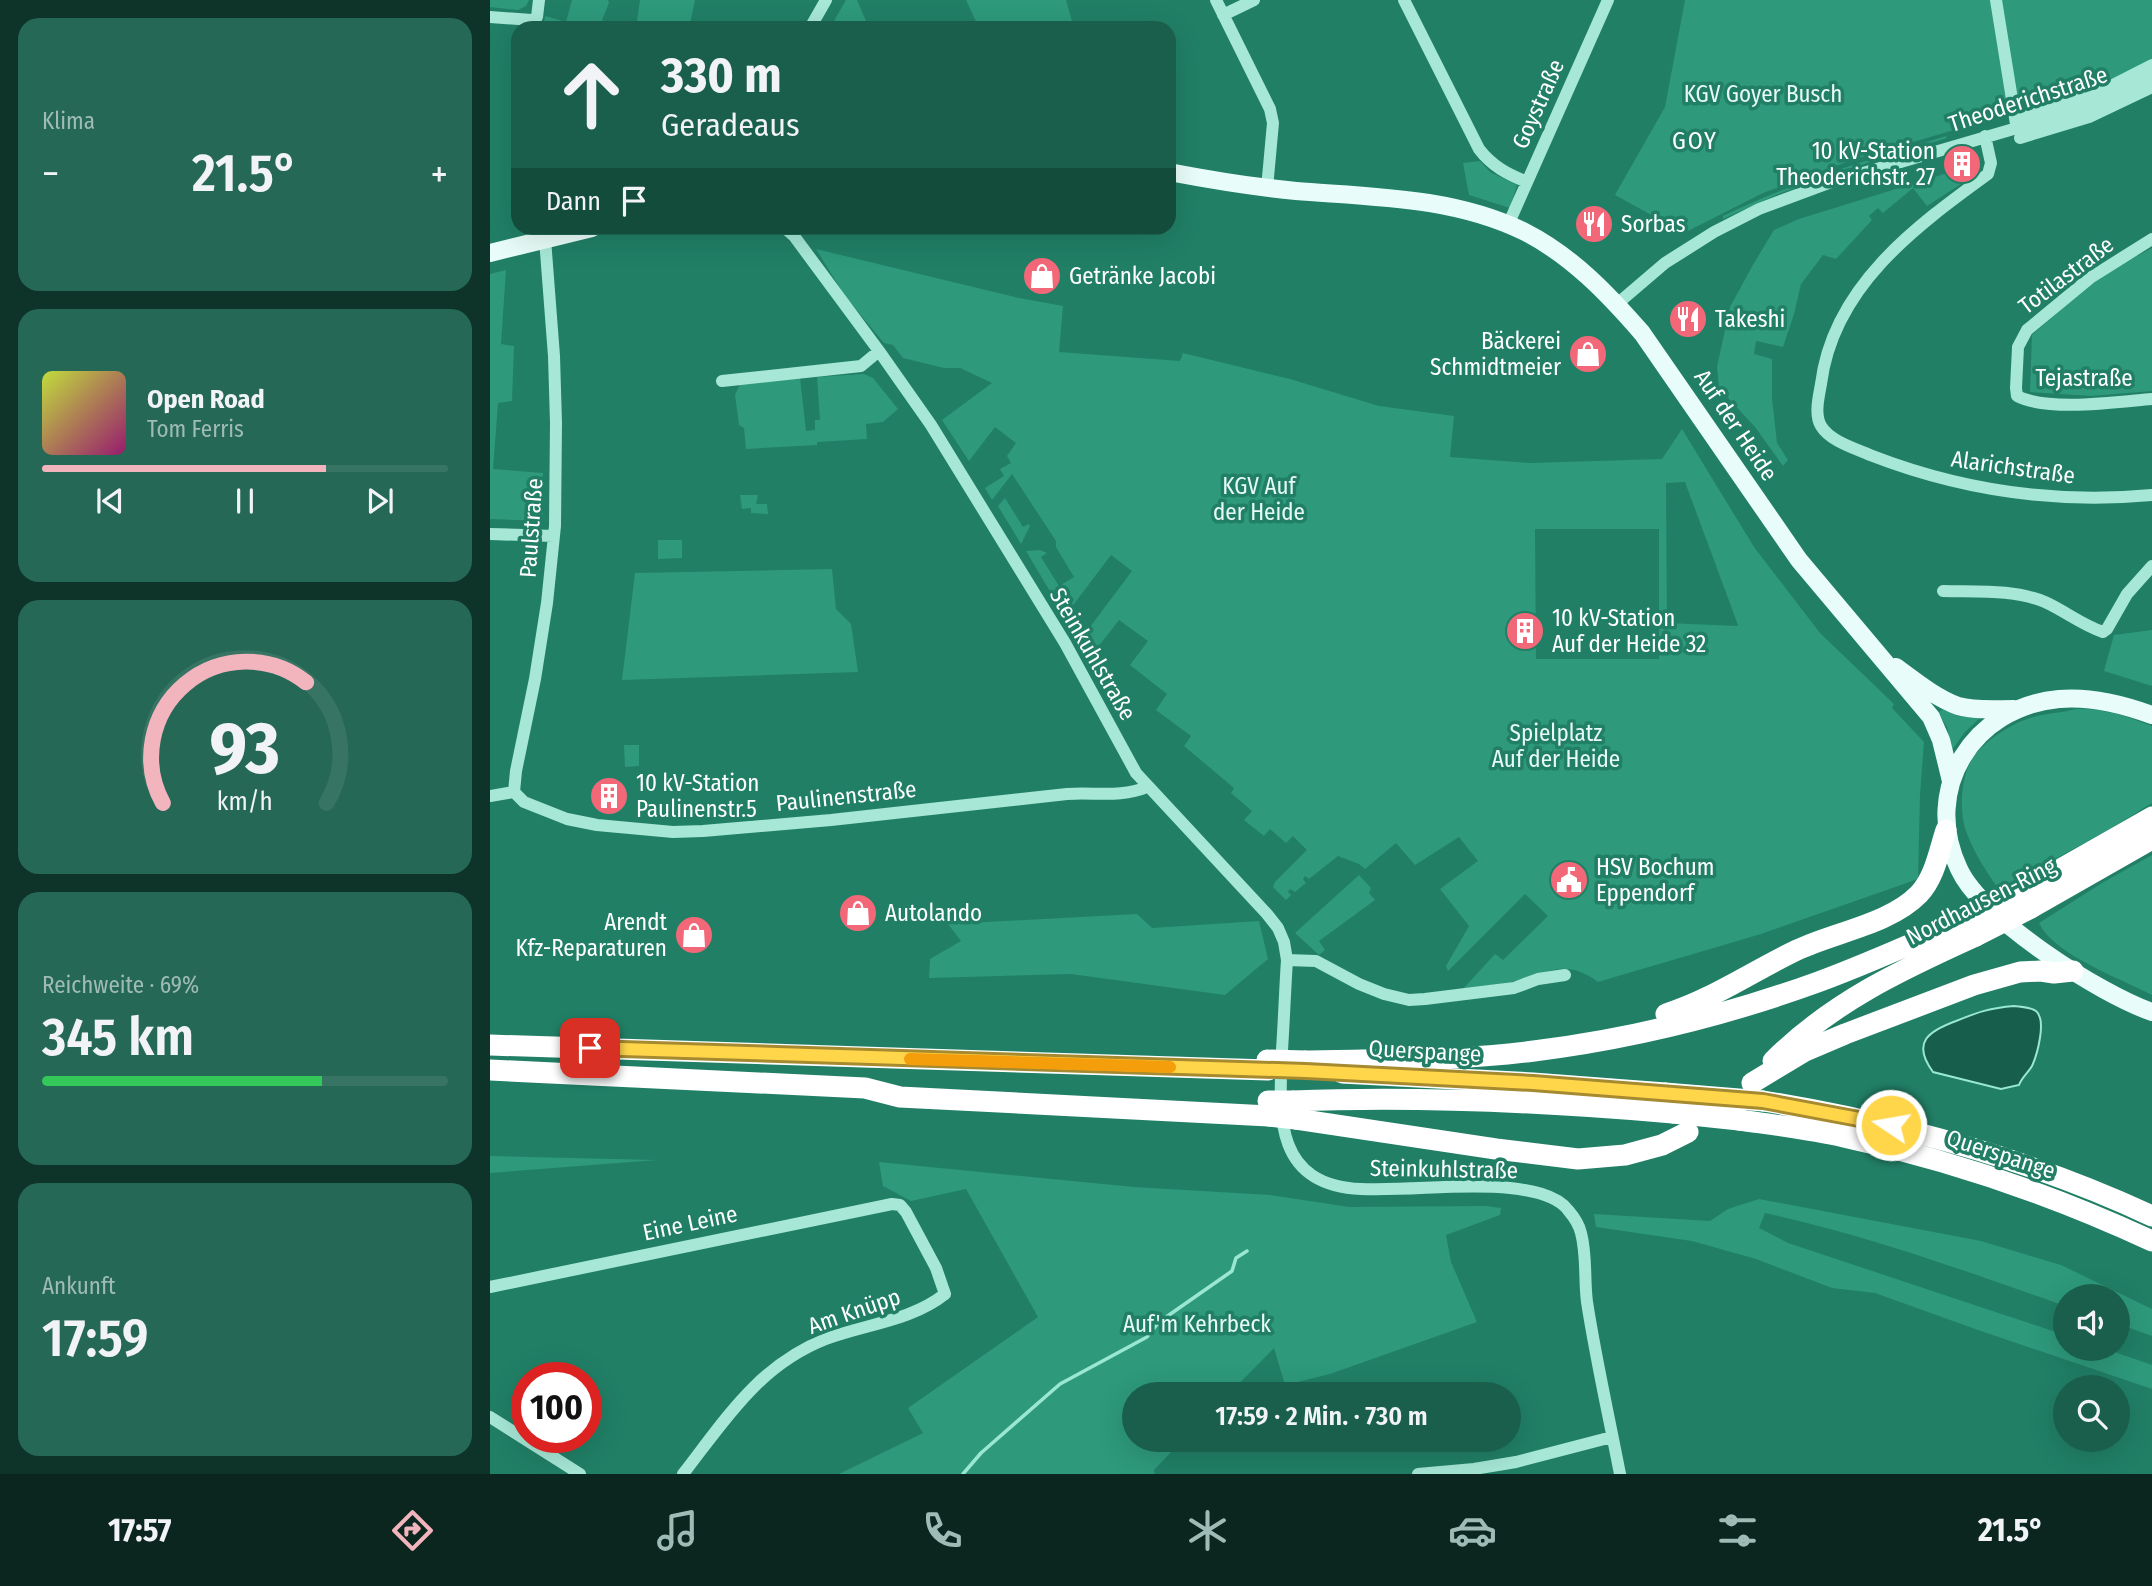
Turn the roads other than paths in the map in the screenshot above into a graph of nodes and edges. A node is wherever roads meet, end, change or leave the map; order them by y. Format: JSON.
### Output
{"nodes":[{"id":1,"x":539,"y":0,"type":"edge"},
{"id":2,"x":826,"y":0,"type":"edge"},
{"id":3,"x":1216,"y":0,"type":"edge"},
{"id":4,"x":1254,"y":0,"type":"edge"},
{"id":5,"x":1404,"y":0,"type":"edge"},
{"id":6,"x":1608,"y":0,"type":"edge"},
{"id":7,"x":1996,"y":0,"type":"edge"},
{"id":8,"x":1223,"y":15,"type":"junction"},
{"id":9,"x":490,"y":17,"type":"edge"},
{"id":10,"x":814,"y":21,"type":"edge"},
{"id":11,"x":2152,"y":65,"type":"edge"},
{"id":12,"x":2152,"y":76,"type":"edge"},
{"id":13,"x":2152,"y":87,"type":"edge"},
{"id":14,"x":2017,"y":128,"type":"junction"},
{"id":15,"x":1985,"y":136,"type":"junction"},
{"id":16,"x":1176,"y":173,"type":"edge"},
{"id":17,"x":1527,"y":182,"type":"junction"},
{"id":18,"x":1267,"y":188,"type":"junction"},
{"id":19,"x":1508,"y":225,"type":"junction"},
{"id":20,"x":562,"y":235,"type":"edge"},
{"id":21,"x":795,"y":235,"type":"edge"},
{"id":22,"x":545,"y":239,"type":"junction"},
{"id":23,"x":2152,"y":239,"type":"edge"},
{"id":24,"x":490,"y":253,"type":"edge"},
{"id":25,"x":1617,"y":304,"type":"junction"},
{"id":26,"x":879,"y":351,"type":"junction"},
{"id":27,"x":722,"y":381,"type":"dead end"},
{"id":28,"x":2017,"y":396,"type":"joint"},
{"id":29,"x":2152,"y":399,"type":"edge"},
{"id":30,"x":2152,"y":495,"type":"edge"},
{"id":31,"x":490,"y":534,"type":"edge"},
{"id":32,"x":554,"y":536,"type":"junction"},
{"id":33,"x":2152,"y":566,"type":"edge"},
{"id":34,"x":1943,"y":591,"type":"dead end"},
{"id":35,"x":1876,"y":653,"type":"junction"},
{"id":36,"x":2019,"y":709,"type":"junction"},
{"id":37,"x":2152,"y":715,"type":"edge"},
{"id":38,"x":1951,"y":781,"type":"junction"},
{"id":39,"x":1147,"y":787,"type":"junction"},
{"id":40,"x":514,"y":792,"type":"junction"},
{"id":41,"x":490,"y":796,"type":"edge"},
{"id":42,"x":2152,"y":817,"type":"edge"},
{"id":43,"x":1946,"y":830,"type":"junction"},
{"id":44,"x":2152,"y":839,"type":"edge"},
{"id":45,"x":2023,"y":902,"type":"junction"},
{"id":46,"x":1968,"y":929,"type":"junction"},
{"id":47,"x":1287,"y":960,"type":"junction"},
{"id":48,"x":2073,"y":971,"type":"junction"},
{"id":49,"x":1564,"y":975,"type":"dead end"},
{"id":50,"x":2152,"y":1012,"type":"edge"},
{"id":51,"x":490,"y":1045,"type":"edge"},
{"id":52,"x":1536,"y":1051,"type":"junction"},
{"id":53,"x":1306,"y":1066,"type":"junction"},
{"id":54,"x":490,"y":1070,"type":"edge"},
{"id":55,"x":1757,"y":1092,"type":"junction"},
{"id":56,"x":1295,"y":1110,"type":"junction"},
{"id":57,"x":1688,"y":1132,"type":"dead end"},
{"id":58,"x":900,"y":1205,"type":"joint"},
{"id":59,"x":2152,"y":1216,"type":"edge"},
{"id":60,"x":2152,"y":1241,"type":"edge"},
{"id":61,"x":490,"y":1287,"type":"edge"},
{"id":62,"x":490,"y":1417,"type":"edge"},
{"id":63,"x":1612,"y":1437,"type":"junction"},
{"id":64,"x":580,"y":1474,"type":"edge"},
{"id":65,"x":683,"y":1474,"type":"edge"},
{"id":66,"x":1418,"y":1474,"type":"edge"},
{"id":67,"x":1620,"y":1474,"type":"edge"}],
"edges":[{"from":1,"to":9,"type":"street"},
{"from":2,"to":10,"type":"street"},
{"from":3,"to":8,"type":"street"},
{"from":4,"to":8,"type":"street"},
{"from":5,"to":17,"type":"street"},
{"from":6,"to":17,"type":"street","name":"Goystraße"},
{"from":7,"to":14,"type":"street"},
{"from":8,"to":18,"type":"street"},
{"from":11,"to":14,"type":"street","name":"Theoderichstraße"},
{"from":12,"to":14,"type":"street","name":"Theoderichstraße"},
{"from":13,"to":14,"type":"street","name":"Theoderichstraße"},
{"from":14,"to":15,"type":"street","name":"Theoderichstraße"},
{"from":15,"to":25,"type":"street","name":"Theoderichstraße"},
{"from":15,"to":30,"type":"street","name":"Alarichstraße"},
{"from":16,"to":18,"type":"main road","name":"Auf der Heide"},
{"from":17,"to":19,"type":"street","name":"Goystraße"},
{"from":18,"to":19,"type":"main road","name":"Auf der Heide"},
{"from":19,"to":25,"type":"main road","name":"Auf der Heide"},
{"from":20,"to":22,"type":"main road"},
{"from":21,"to":26,"type":"street","name":"Steinkuhlstraße"},
{"from":22,"to":24,"type":"main road"},
{"from":22,"to":32,"type":"street","name":"Paulstraße"},
{"from":23,"to":28,"type":"street","name":"Totilastraße"},
{"from":25,"to":35,"type":"main road","name":"Auf der Heide"},
{"from":26,"to":27,"type":"street"},
{"from":26,"to":39,"type":"street","name":"Steinkuhlstraße"},
{"from":28,"to":29,"type":"street","name":"Tejastraße"},
{"from":31,"to":32,"type":"street"},
{"from":32,"to":40,"type":"street","name":"Paulstraße"},
{"from":33,"to":34,"type":"street"},
{"from":35,"to":36,"type":"main road","name":"Auf der Heide"},
{"from":35,"to":38,"type":"main road","name":"Auf der Heide"},
{"from":36,"to":37,"type":"main road"},
{"from":36,"to":38,"type":"main road"},
{"from":38,"to":43,"type":"main road"},
{"from":39,"to":40,"type":"street","name":"Paulinenstraße"},
{"from":39,"to":47,"type":"street","name":"Steinkuhlstraße"},
{"from":40,"to":41,"type":"street"},
{"from":42,"to":45,"type":"highway","name":"Nordhausen-Ring"},
{"from":43,"to":48,"type":"main road"},
{"from":43,"to":52,"type":"highway"},
{"from":44,"to":45,"type":"highway","name":"Nordhausen-Ring"},
{"from":45,"to":46,"type":"highway","bridge":true},
{"from":46,"to":52,"type":"highway"},
{"from":46,"to":55,"type":"highway","name":"Nordhausen-Ring"},
{"from":47,"to":49,"type":"street"},
{"from":47,"to":63,"type":"street","name":"Steinkuhlstraße"},
{"from":48,"to":50,"type":"main road"},
{"from":48,"to":55,"type":"highway"},
{"from":51,"to":53,"type":"highway"},
{"from":52,"to":53,"type":"highway"},
{"from":53,"to":55,"type":"highway","name":"Querspange","bridge":true},
{"from":54,"to":56,"type":"highway","bridge":true},
{"from":55,"to":59,"type":"highway","name":"Querspange"},
{"from":56,"to":57,"type":"highway"},
{"from":56,"to":60,"type":"highway","name":"Querspange","bridge":true},
{"from":58,"to":61,"type":"street","name":"Eine Leine"},
{"from":58,"to":65,"type":"street","name":"Am Knüpp"},
{"from":62,"to":64,"type":"street"},
{"from":63,"to":66,"type":"street"},
{"from":63,"to":67,"type":"street","name":"Steinkuhlstraße"}]}
